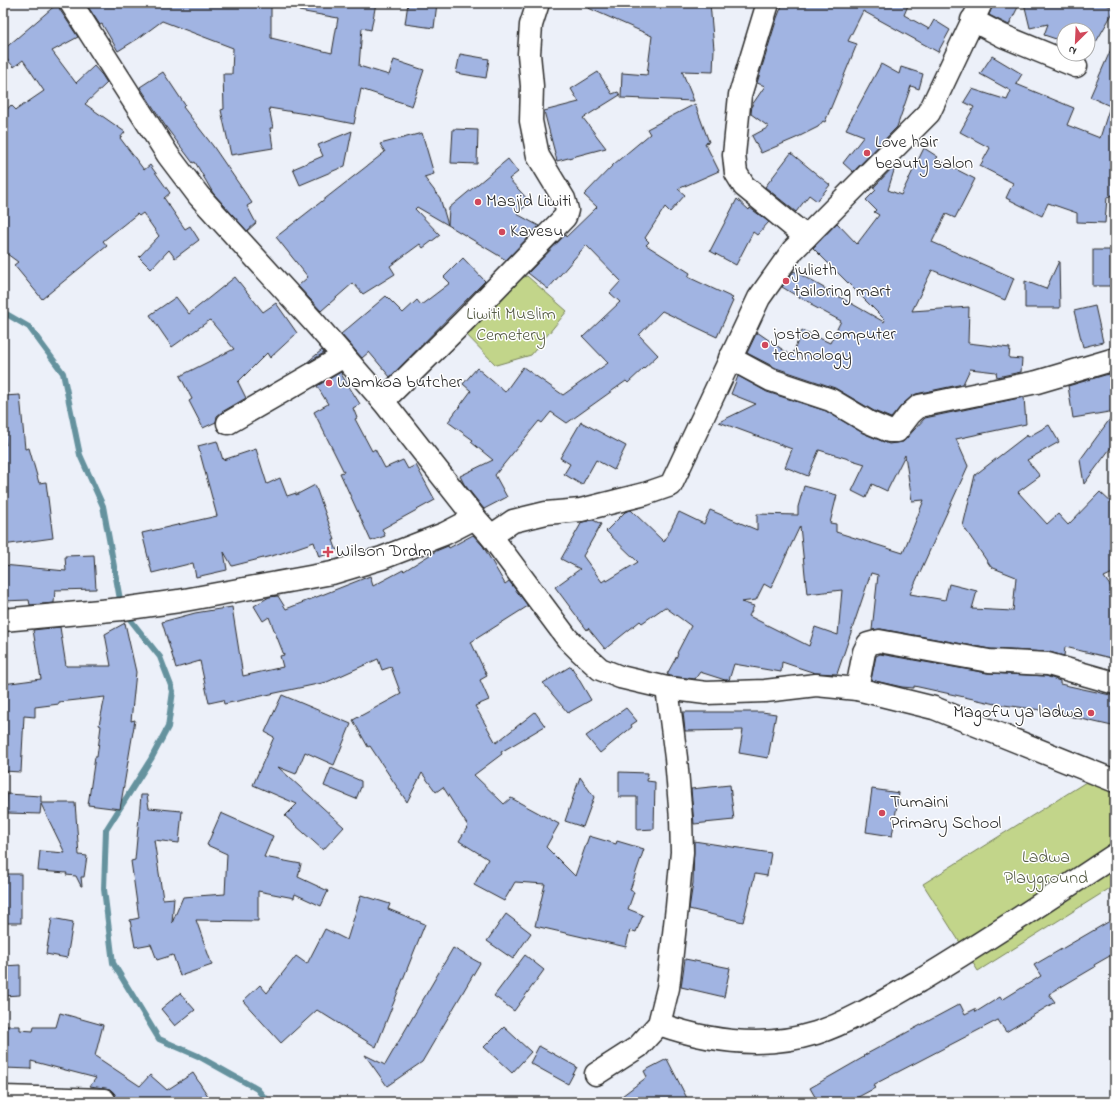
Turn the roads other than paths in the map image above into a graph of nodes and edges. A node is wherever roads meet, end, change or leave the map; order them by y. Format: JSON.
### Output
{"nodes":[{"id":1,"x":71,"y":3,"type":"edge"},
{"id":2,"x":538,"y":3,"type":"edge"},
{"id":3,"x":768,"y":3,"type":"edge"},
{"id":4,"x":977,"y":11,"type":"edge"},
{"id":5,"x":1076,"y":66,"type":"dead end"},
{"id":6,"x":806,"y":237,"type":"junction"},
{"id":7,"x":344,"y":356,"type":"junction"},
{"id":8,"x":730,"y":358,"type":"junction"},
{"id":9,"x":1115,"y":359,"type":"edge"},
{"id":10,"x":383,"y":401,"type":"junction"},
{"id":11,"x":228,"y":423,"type":"dead end"},
{"id":12,"x":475,"y":518,"type":"junction"},
{"id":13,"x":491,"y":536,"type":"junction"},
{"id":14,"x":3,"y":620,"type":"edge"},
{"id":15,"x":1115,"y":683,"type":"edge"},
{"id":16,"x":667,"y":688,"type":"junction"},
{"id":17,"x":857,"y":689,"type":"junction"},
{"id":18,"x":1115,"y":781,"type":"edge"},
{"id":19,"x":1115,"y":855,"type":"edge"},
{"id":20,"x":660,"y":1024,"type":"junction"},
{"id":21,"x":596,"y":1074,"type":"dead end"},
{"id":22,"x":3,"y":1097,"type":"edge"},
{"id":23,"x":104,"y":1102,"type":"edge"}],
"edges":[{"from":1,"to":7,"type":"street"},
{"from":2,"to":10,"type":"street"},
{"from":3,"to":6,"type":"street"},
{"from":4,"to":5,"type":"street"},
{"from":4,"to":6,"type":"street"},
{"from":6,"to":8,"type":"street"},
{"from":7,"to":10,"type":"street"},
{"from":7,"to":11,"type":"street"},
{"from":8,"to":9,"type":"street"},
{"from":8,"to":13,"type":"street"},
{"from":10,"to":12,"type":"street"},
{"from":12,"to":13,"type":"street"},
{"from":12,"to":14,"type":"street"},
{"from":13,"to":16,"type":"street"},
{"from":15,"to":17,"type":"street"},
{"from":16,"to":17,"type":"street"},
{"from":16,"to":20,"type":"street"},
{"from":17,"to":18,"type":"street"},
{"from":19,"to":20,"type":"street"},
{"from":20,"to":21,"type":"street"},
{"from":22,"to":23,"type":"street"}]}
